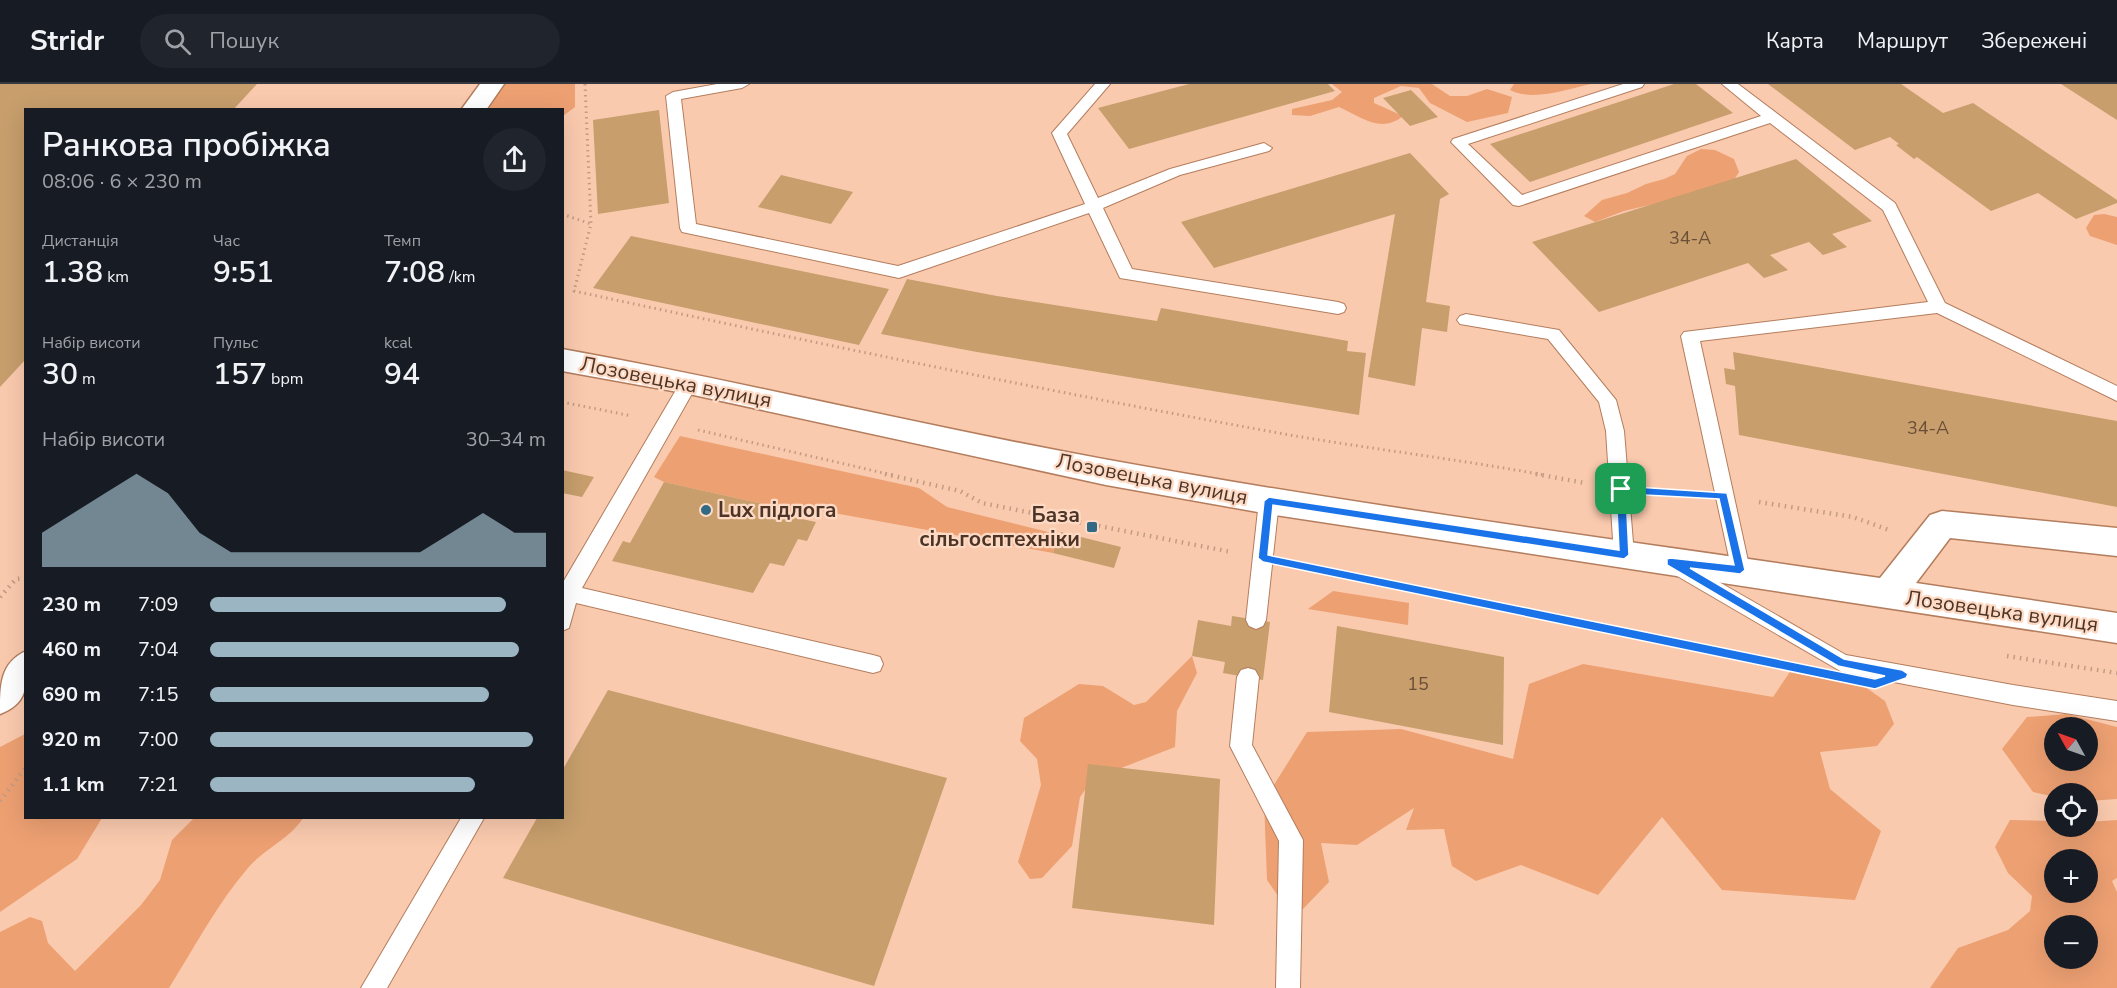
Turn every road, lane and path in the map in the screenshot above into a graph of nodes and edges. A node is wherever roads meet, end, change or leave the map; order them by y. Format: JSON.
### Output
{"nodes":[{"id":1,"x":492,"y":84,"type":"edge"},
{"id":2,"x":585,"y":84,"type":"edge"},
{"id":3,"x":742,"y":84,"type":"edge"},
{"id":4,"x":1103,"y":84,"type":"edge"},
{"id":5,"x":1637,"y":84,"type":"edge"},
{"id":6,"x":1729,"y":84,"type":"edge"},
{"id":7,"x":474,"y":108,"type":"edge"},
{"id":8,"x":1772,"y":117,"type":"junction"},
{"id":9,"x":1264,"y":148,"type":"dead end"},
{"id":10,"x":1094,"y":206,"type":"junction"},
{"id":11,"x":564,"y":215,"type":"edge"},
{"id":12,"x":591,"y":224,"type":"junction"},
{"id":13,"x":1939,"y":307,"type":"junction"},
{"id":14,"x":1338,"y":308,"type":"dead end"},
{"id":15,"x":1466,"y":320,"type":"dead end"},
{"id":16,"x":564,"y":360,"type":"edge"},
{"id":17,"x":689,"y":383,"type":"junction"},
{"id":18,"x":2117,"y":394,"type":"edge"},
{"id":19,"x":564,"y":402,"type":"edge"},
{"id":20,"x":666,"y":423,"type":"junction"},
{"id":21,"x":1621,"y":489,"type":"junction"},
{"id":22,"x":1723,"y":496,"type":"junction"},
{"id":23,"x":1269,"y":501,"type":"junction"},
{"id":24,"x":2117,"y":542,"type":"edge"},
{"id":25,"x":1927,"y":543,"type":"junction"},
{"id":26,"x":1624,"y":555,"type":"junction"},
{"id":27,"x":1263,"y":558,"type":"junction"},
{"id":28,"x":1670,"y":562,"type":"junction"},
{"id":29,"x":1740,"y":570,"type":"junction"},
{"id":30,"x":24,"y":578,"type":"edge"},
{"id":31,"x":568,"y":593,"type":"junction"},
{"id":32,"x":1888,"y":594,"type":"junction"},
{"id":33,"x":0,"y":597,"type":"edge"},
{"id":34,"x":564,"y":612,"type":"edge"},
{"id":35,"x":1256,"y":620,"type":"dead end"},
{"id":36,"x":2117,"y":628,"type":"edge"},
{"id":37,"x":1999,"y":655,"type":"dead end"},
{"id":38,"x":873,"y":664,"type":"dead end"},
{"id":39,"x":1783,"y":665,"type":"dead end"},
{"id":40,"x":24,"y":668,"type":"edge"},
{"id":41,"x":2117,"y":673,"type":"edge"},
{"id":42,"x":1248,"y":677,"type":"dead end"},
{"id":43,"x":0,"y":698,"type":"edge"},
{"id":44,"x":2117,"y":711,"type":"edge"},
{"id":45,"x":24,"y":770,"type":"edge"},
{"id":46,"x":0,"y":801,"type":"edge"},
{"id":47,"x":472,"y":819,"type":"edge"},
{"id":48,"x":378,"y":987,"type":"edge"},
{"id":49,"x":1288,"y":988,"type":"edge"}],
"edges":[{"from":1,"to":7,"type":"street"},
{"from":2,"to":12,"type":"path"},
{"from":3,"to":10,"type":"lane"},
{"from":4,"to":10,"type":"lane"},
{"from":5,"to":8,"type":"lane"},
{"from":6,"to":8,"type":"lane"},
{"from":8,"to":13,"type":"lane"},
{"from":9,"to":10,"type":"lane"},
{"from":10,"to":14,"type":"lane"},
{"from":11,"to":12,"type":"path"},
{"from":12,"to":21,"type":"path"},
{"from":13,"to":18,"type":"lane"},
{"from":13,"to":22,"type":"lane"},
{"from":15,"to":21,"type":"lane"},
{"from":16,"to":17,"type":"street","name":"Лозовецька вулиця"},
{"from":17,"to":20,"type":"lane"},
{"from":17,"to":23,"type":"street","name":"Лозовецька вулиця"},
{"from":19,"to":20,"type":"path"},
{"from":20,"to":27,"type":"path"},
{"from":20,"to":31,"type":"lane"},
{"from":21,"to":22,"type":"path"},
{"from":21,"to":26,"type":"lane"},
{"from":22,"to":25,"type":"path"},
{"from":22,"to":29,"type":"lane"},
{"from":23,"to":26,"type":"street","name":"Лозовецька вулиця"},
{"from":23,"to":27,"type":"lane"},
{"from":24,"to":25,"type":"street","name":"Лозовецька вулиця"},
{"from":25,"to":32,"type":"street","name":"Лозовецька вулиця"},
{"from":26,"to":28,"type":"street","name":"Лозовецька вулиця"},
{"from":27,"to":35,"type":"lane"},
{"from":27,"to":39,"type":"path"},
{"from":28,"to":29,"type":"street","name":"Лозовецька вулиця"},
{"from":28,"to":44,"type":"lane"},
{"from":29,"to":32,"type":"street","name":"Лозовецька вулиця"},
{"from":30,"to":33,"type":"path"},
{"from":31,"to":34,"type":"lane"},
{"from":31,"to":38,"type":"lane"},
{"from":32,"to":36,"type":"street","name":"Лозовецька вулиця"},
{"from":37,"to":41,"type":"path"},
{"from":40,"to":43,"type":"street"},
{"from":42,"to":49,"type":"lane"},
{"from":45,"to":46,"type":"path"},
{"from":47,"to":48,"type":"lane"}]}
